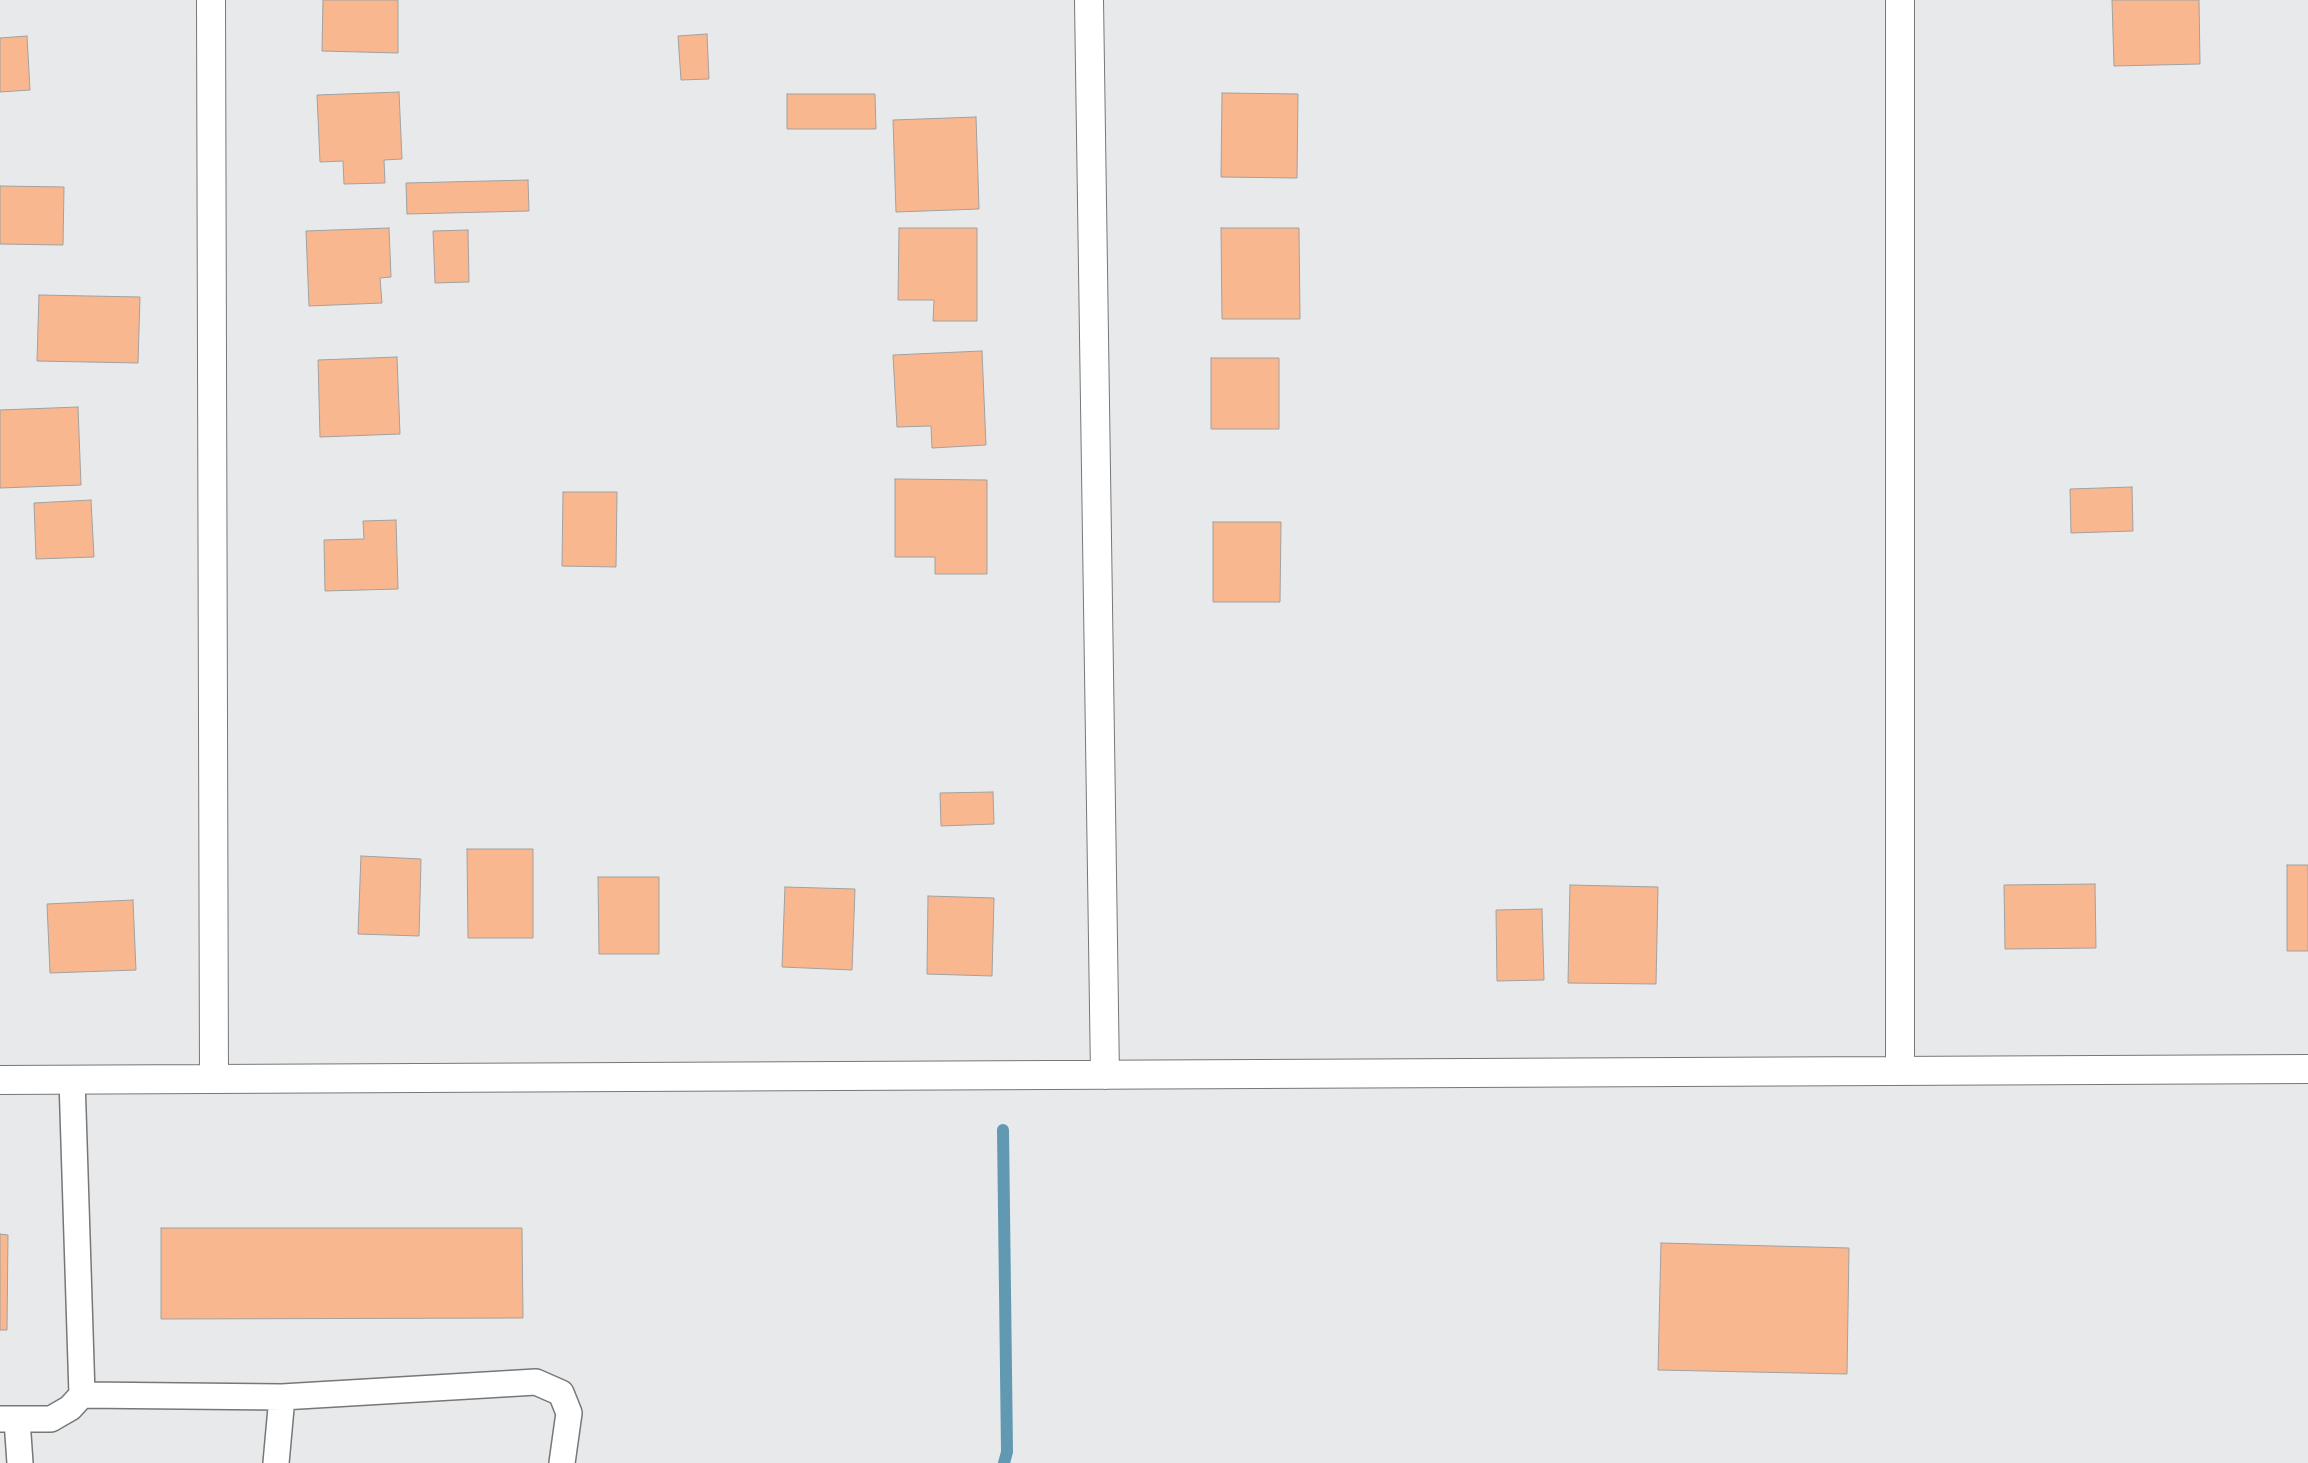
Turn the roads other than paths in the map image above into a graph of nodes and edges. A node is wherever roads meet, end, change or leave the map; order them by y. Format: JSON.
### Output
{"nodes":[{"id":1,"x":211,"y":0,"type":"edge"},
{"id":2,"x":1089,"y":0,"type":"edge"},
{"id":3,"x":1900,"y":0,"type":"edge"},
{"id":4,"x":2308,"y":1069,"type":"edge"},
{"id":5,"x":1900,"y":1071,"type":"junction"},
{"id":6,"x":1105,"y":1075,"type":"junction"},
{"id":7,"x":72,"y":1079,"type":"junction"},
{"id":8,"x":214,"y":1079,"type":"junction"},
{"id":9,"x":0,"y":1080,"type":"edge"},
{"id":10,"x":82,"y":1395,"type":"junction"},
{"id":11,"x":282,"y":1396,"type":"junction"},
{"id":12,"x":8,"y":1419,"type":"edge"},
{"id":13,"x":20,"y":1463,"type":"edge"},
{"id":14,"x":276,"y":1463,"type":"edge"},
{"id":15,"x":562,"y":1463,"type":"edge"}],
"edges":[{"from":1,"to":8,"type":"street"},
{"from":2,"to":6,"type":"street"},
{"from":3,"to":5,"type":"street"},
{"from":4,"to":5,"type":"street"},
{"from":5,"to":6,"type":"street"},
{"from":6,"to":8,"type":"street"},
{"from":7,"to":8,"type":"street"},
{"from":7,"to":9,"type":"street"},
{"from":7,"to":10,"type":"lane"},
{"from":10,"to":11,"type":"lane"},
{"from":10,"to":12,"type":"lane"},
{"from":11,"to":14,"type":"lane"},
{"from":11,"to":15,"type":"lane"},
{"from":12,"to":13,"type":"lane"}]}
